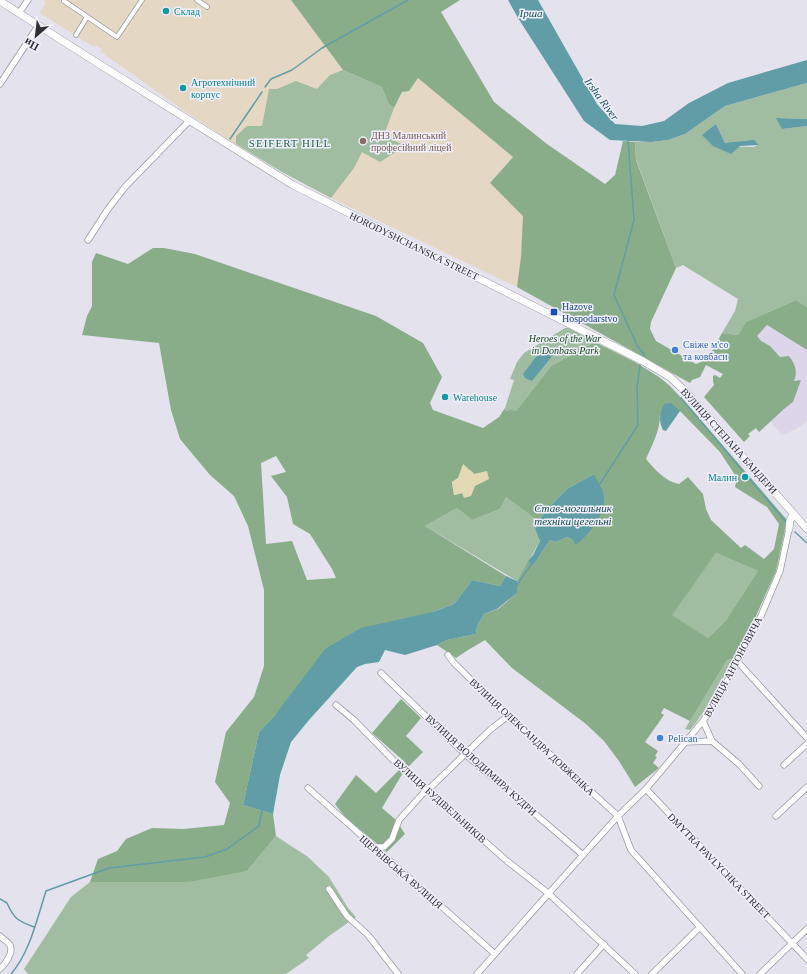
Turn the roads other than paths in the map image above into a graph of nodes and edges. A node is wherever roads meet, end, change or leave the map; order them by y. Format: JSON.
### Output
{"nodes":[{"id":1,"x":0,"y":0,"type":"edge"},
{"id":2,"x":28,"y":0,"type":"edge"},
{"id":3,"x":142,"y":0,"type":"edge"},
{"id":4,"x":197,"y":0,"type":"edge"},
{"id":5,"x":64,"y":1,"type":"edge"},
{"id":6,"x":207,"y":6,"type":"dead end"},
{"id":7,"x":19,"y":13,"type":"junction"},
{"id":8,"x":87,"y":17,"type":"junction"},
{"id":9,"x":38,"y":26,"type":"junction"},
{"id":10,"x":76,"y":35,"type":"dead end"},
{"id":11,"x":0,"y":84,"type":"edge"},
{"id":12,"x":189,"y":121,"type":"junction"},
{"id":13,"x":88,"y":240,"type":"dead end"},
{"id":14,"x":643,"y":361,"type":"joint"},
{"id":15,"x":794,"y":514,"type":"junction"},
{"id":16,"x":789,"y":529,"type":"joint"},
{"id":17,"x":807,"y":529,"type":"edge"},
{"id":18,"x":448,"y":655,"type":"dead end"},
{"id":19,"x":737,"y":661,"type":"junction"},
{"id":20,"x":381,"y":673,"type":"dead end"},
{"id":21,"x":336,"y":705,"type":"dead end"},
{"id":22,"x":508,"y":716,"type":"junction"},
{"id":23,"x":703,"y":721,"type":"junction"},
{"id":24,"x":807,"y":738,"type":"edge"},
{"id":25,"x":712,"y":741,"type":"junction"},
{"id":26,"x":685,"y":742,"type":"junction"},
{"id":27,"x":807,"y":744,"type":"edge"},
{"id":28,"x":465,"y":754,"type":"junction"},
{"id":29,"x":784,"y":765,"type":"dead end"},
{"id":30,"x":759,"y":786,"type":"dead end"},
{"id":31,"x":807,"y":787,"type":"edge"},
{"id":32,"x":308,"y":788,"type":"dead end"},
{"id":33,"x":426,"y":789,"type":"junction"},
{"id":34,"x":646,"y":789,"type":"junction"},
{"id":35,"x":618,"y":816,"type":"junction"},
{"id":36,"x":776,"y":816,"type":"dead end"},
{"id":37,"x":373,"y":847,"type":"junction"},
{"id":38,"x":582,"y":855,"type":"junction"},
{"id":39,"x":329,"y":889,"type":"dead end"},
{"id":40,"x":548,"y":893,"type":"junction"},
{"id":41,"x":700,"y":927,"type":"junction"},
{"id":42,"x":807,"y":929,"type":"edge"},
{"id":43,"x":0,"y":936,"type":"edge"},
{"id":44,"x":793,"y":943,"type":"junction"},
{"id":45,"x":604,"y":944,"type":"junction"},
{"id":46,"x":495,"y":954,"type":"junction"},
{"id":47,"x":807,"y":959,"type":"edge"},
{"id":48,"x":0,"y":969,"type":"edge"},
{"id":49,"x":398,"y":974,"type":"edge"},
{"id":50,"x":477,"y":974,"type":"edge"},
{"id":51,"x":577,"y":974,"type":"edge"},
{"id":52,"x":635,"y":974,"type":"edge"},
{"id":53,"x":652,"y":974,"type":"edge"},
{"id":54,"x":742,"y":974,"type":"edge"},
{"id":55,"x":760,"y":974,"type":"edge"}],
"edges":[{"from":1,"to":7,"type":"street","name":"HORODYSHCHANSKA STREET"},
{"from":2,"to":7,"type":"street"},
{"from":3,"to":8,"type":"street"},
{"from":4,"to":6,"type":"street"},
{"from":5,"to":8,"type":"street"},
{"from":7,"to":9,"type":"street","name":"HORODYSHCHANSKA STREET"},
{"from":8,"to":10,"type":"street"},
{"from":9,"to":11,"type":"street"},
{"from":9,"to":12,"type":"street","name":"HORODYSHCHANSKA STREET"},
{"from":12,"to":13,"type":"street"},
{"from":12,"to":14,"type":"street","name":"HORODYSHCHANSKA STREET"},
{"from":14,"to":15,"type":"street","name":"ВУЛИЦЯ СТЕПАНА БАНДЕРИ"},
{"from":15,"to":16,"type":"street"},
{"from":15,"to":17,"type":"street","name":"ВУЛИЦЯ СТЕПАНА БАНДЕРИ"},
{"from":16,"to":19,"type":"street","name":"ВУЛИЦЯ АНТОНОВИЧА"},
{"from":18,"to":22,"type":"street","name":"ВУЛИЦЯ ОЛЕКСАНДРА ДОВЖЕНКА"},
{"from":19,"to":23,"type":"street","name":"ВУЛИЦЯ АНТОНОВИЧА"},
{"from":19,"to":24,"type":"street"},
{"from":20,"to":28,"type":"street","name":"ВУЛИЦЯ ВОЛОДИМИРА КУДРИ"},
{"from":21,"to":33,"type":"street","name":"ВУЛИЦЯ БУДІВЕЛЬНИКІВ"},
{"from":22,"to":28,"type":"street"},
{"from":22,"to":35,"type":"street","name":"ВУЛИЦЯ ОЛЕКСАНДРА ДОВЖЕНКА"},
{"from":23,"to":25,"type":"street"},
{"from":23,"to":26,"type":"street","name":"ВУЛИЦЯ АНТОНОВИЧА"},
{"from":25,"to":26,"type":"street"},
{"from":25,"to":30,"type":"street"},
{"from":26,"to":34,"type":"street","name":"ВУЛИЦЯ АНТОНОВИЧА"},
{"from":27,"to":29,"type":"street"},
{"from":28,"to":33,"type":"street"},
{"from":28,"to":38,"type":"street","name":"ВУЛИЦЯ ВОЛОДИМИРА КУДРИ"},
{"from":31,"to":36,"type":"street"},
{"from":32,"to":37,"type":"street","name":"ЩЕРБІВСЬКА ВУЛИЦЯ"},
{"from":33,"to":37,"type":"street"},
{"from":33,"to":40,"type":"street","name":"ВУЛИЦЯ БУДІВЕЛЬНИКІВ"},
{"from":34,"to":35,"type":"street","name":"ВУЛИЦЯ АНТОНОВИЧА"},
{"from":34,"to":44,"type":"street","name":"DMYTRA PAVLYCHKA STREET"},
{"from":35,"to":38,"type":"street","name":"ВУЛИЦЯ АНТОНОВИЧА"},
{"from":35,"to":41,"type":"street"},
{"from":37,"to":46,"type":"street","name":"ЩЕРБІВСЬКА ВУЛИЦЯ"},
{"from":38,"to":40,"type":"street","name":"ВУЛИЦЯ АНТОНОВИЧА"},
{"from":39,"to":49,"type":"street"},
{"from":40,"to":45,"type":"street","name":"ВУЛИЦЯ БУДІВЕЛЬНИКІВ"},
{"from":40,"to":46,"type":"street","name":"ВУЛИЦЯ АНТОНОВИЧА"},
{"from":41,"to":53,"type":"street"},
{"from":41,"to":54,"type":"street"},
{"from":42,"to":44,"type":"street"},
{"from":43,"to":48,"type":"street"},
{"from":44,"to":47,"type":"street","name":"DMYTRA PAVLYCHKA STREET"},
{"from":44,"to":55,"type":"street"},
{"from":45,"to":51,"type":"street"},
{"from":45,"to":52,"type":"street","name":"ВУЛИЦЯ БУДІВЕЛЬНИКІВ"},
{"from":46,"to":50,"type":"street","name":"ВУЛИЦЯ АНТОНОВИЧА"}]}
